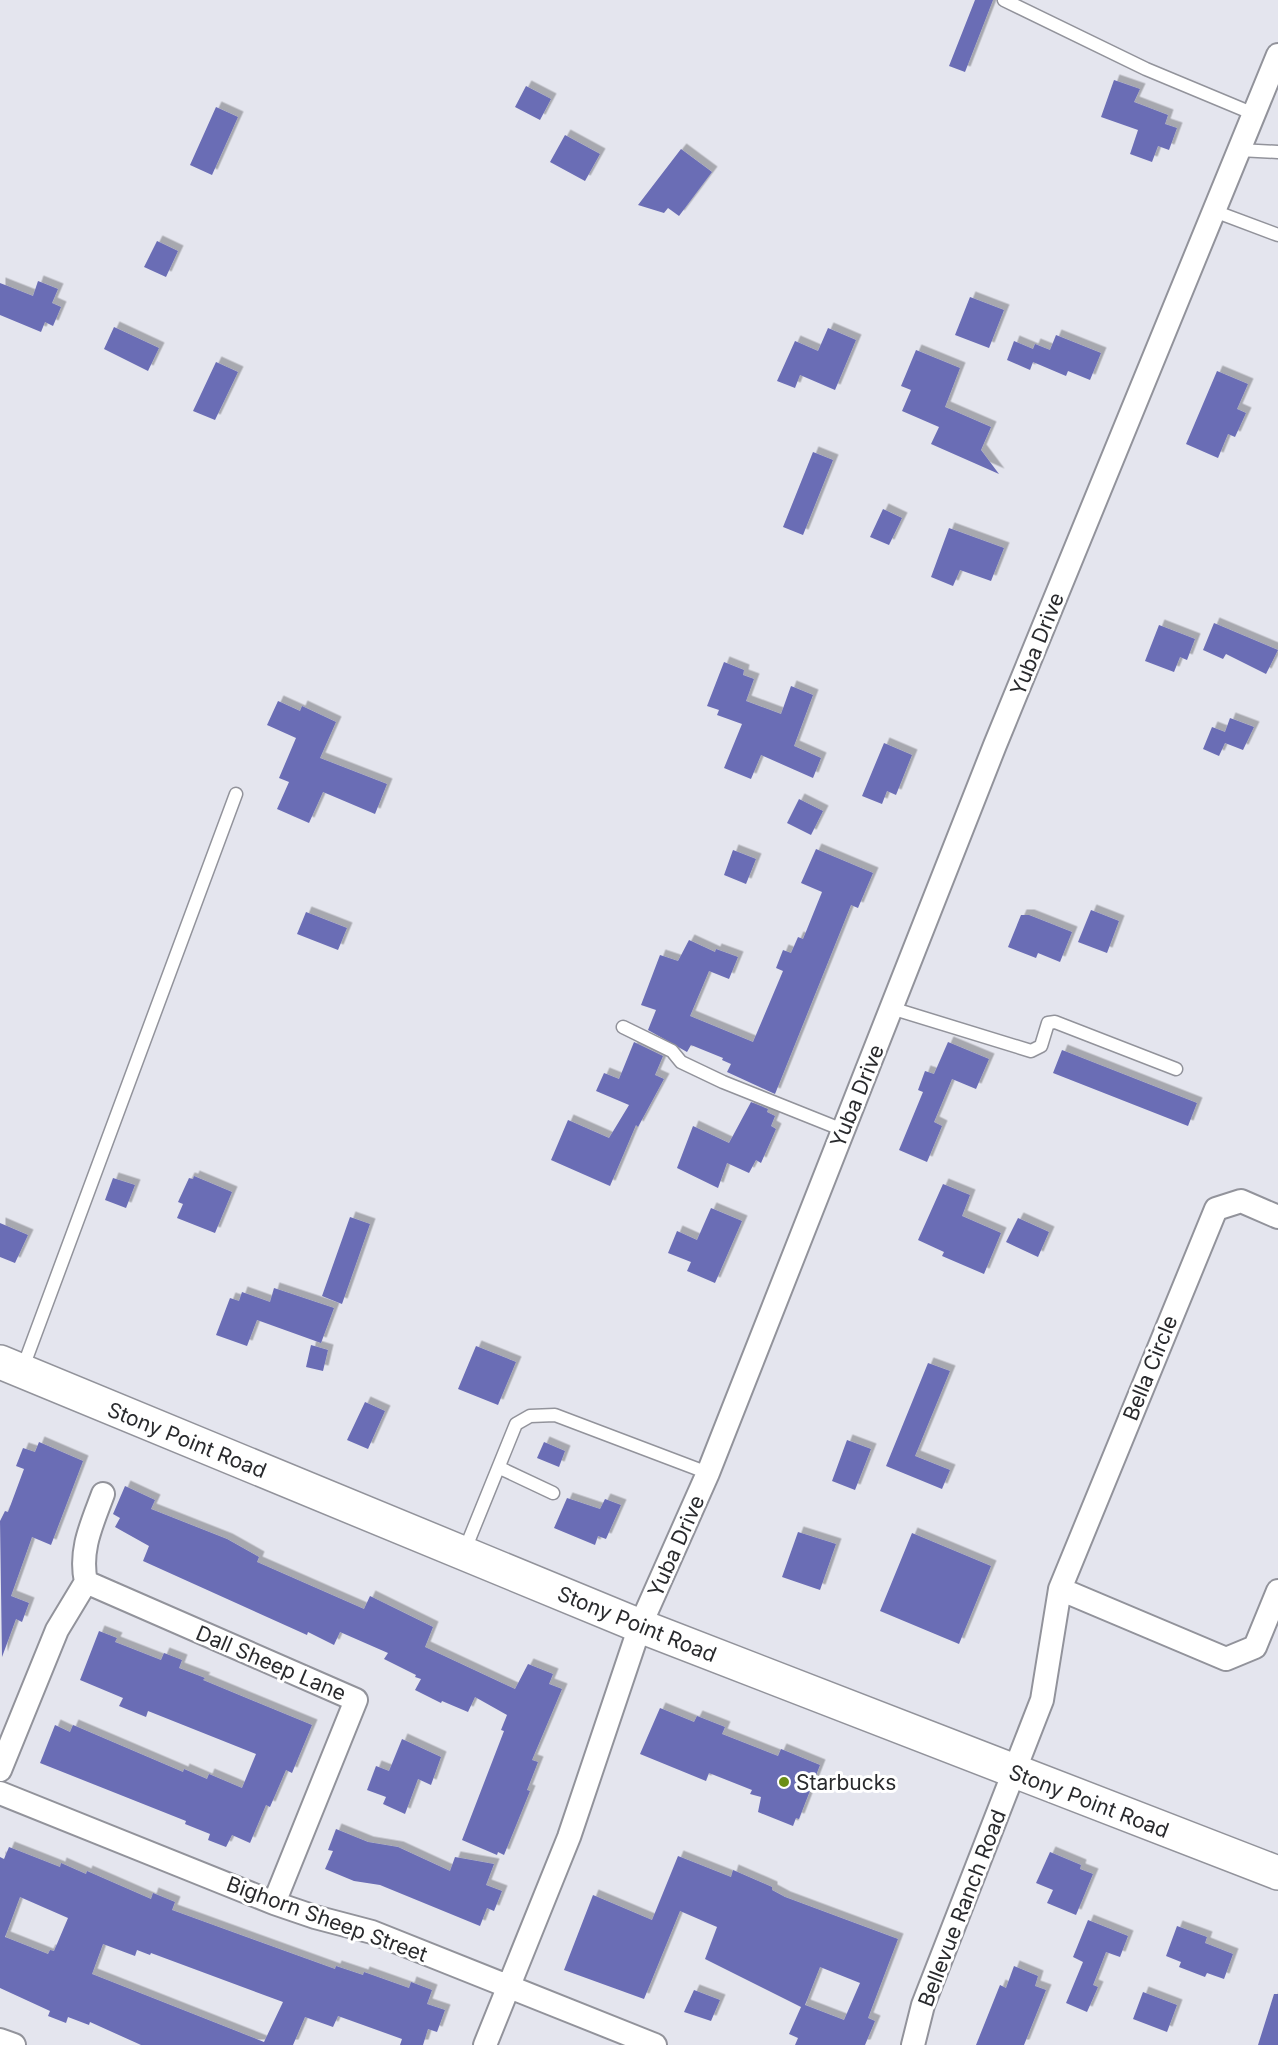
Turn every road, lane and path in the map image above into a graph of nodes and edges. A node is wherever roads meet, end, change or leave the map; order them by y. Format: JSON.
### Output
{"nodes":[{"id":1,"x":1004,"y":0,"type":"edge"},
{"id":2,"x":1278,"y":55,"type":"edge"},
{"id":3,"x":1254,"y":114,"type":"junction"},
{"id":4,"x":1239,"y":150,"type":"junction"},
{"id":5,"x":1278,"y":152,"type":"edge"},
{"id":6,"x":1214,"y":211,"type":"junction"},
{"id":7,"x":1278,"y":235,"type":"edge"},
{"id":8,"x":236,"y":794,"type":"dead end"},
{"id":9,"x":891,"y":1008,"type":"junction"},
{"id":10,"x":623,"y":1027,"type":"dead end"},
{"id":11,"x":1176,"y":1070,"type":"dead end"},
{"id":12,"x":843,"y":1130,"type":"junction"},
{"id":13,"x":1278,"y":1217,"type":"edge"},
{"id":14,"x":11,"y":1367,"type":"edge"},
{"id":15,"x":500,"y":1468,"type":"junction"},
{"id":16,"x":708,"y":1473,"type":"junction"},
{"id":17,"x":553,"y":1493,"type":"dead end"},
{"id":18,"x":103,"y":1494,"type":"dead end"},
{"id":19,"x":464,"y":1554,"type":"junction"},
{"id":20,"x":86,"y":1582,"type":"junction"},
{"id":21,"x":1060,"y":1589,"type":"junction"},
{"id":22,"x":1278,"y":1591,"type":"edge"},
{"id":23,"x":640,"y":1626,"type":"junction"},
{"id":24,"x":0,"y":1770,"type":"edge"},
{"id":25,"x":1015,"y":1772,"type":"junction"},
{"id":26,"x":0,"y":1793,"type":"edge"},
{"id":27,"x":1278,"y":1873,"type":"edge"},
{"id":28,"x":274,"y":1902,"type":"junction"},
{"id":29,"x":508,"y":1986,"type":"junction"},
{"id":30,"x":0,"y":2040,"type":"edge"},
{"id":31,"x":14,"y":2045,"type":"edge"},
{"id":32,"x":485,"y":2045,"type":"edge"},
{"id":33,"x":655,"y":2045,"type":"edge"},
{"id":34,"x":913,"y":2045,"type":"edge"}],
"edges":[{"from":1,"to":3,"type":"lane"},
{"from":2,"to":3,"type":"street","name":"Yuba Drive"},
{"from":3,"to":4,"type":"street","name":"Yuba Drive"},
{"from":4,"to":5,"type":"lane"},
{"from":4,"to":6,"type":"street","name":"Yuba Drive"},
{"from":6,"to":7,"type":"lane"},
{"from":6,"to":9,"type":"street","name":"Yuba Drive"},
{"from":8,"to":14,"type":"lane"},
{"from":9,"to":11,"type":"lane"},
{"from":9,"to":12,"type":"street","name":"Yuba Drive"},
{"from":10,"to":12,"type":"lane"},
{"from":12,"to":16,"type":"street","name":"Yuba Drive"},
{"from":13,"to":21,"type":"street","name":"Bella Circle"},
{"from":14,"to":19,"type":"main road","name":"Stony Point Road"},
{"from":15,"to":16,"type":"lane"},
{"from":15,"to":17,"type":"lane"},
{"from":15,"to":19,"type":"lane"},
{"from":16,"to":23,"type":"street","name":"Yuba Drive"},
{"from":18,"to":20,"type":"street"},
{"from":19,"to":23,"type":"main road","name":"Stony Point Road"},
{"from":20,"to":24,"type":"street"},
{"from":20,"to":28,"type":"street","name":"Dall Sheep Lane"},
{"from":21,"to":22,"type":"street"},
{"from":21,"to":25,"type":"street","name":"Bella Circle"},
{"from":23,"to":25,"type":"main road","name":"Stony Point Road"},
{"from":23,"to":29,"type":"street","name":"Yuba Drive"},
{"from":25,"to":27,"type":"main road","name":"Stony Point Road"},
{"from":25,"to":34,"type":"street","name":"Bellevue Ranch Road"},
{"from":26,"to":28,"type":"street","name":"Bighorn Sheep Street"},
{"from":28,"to":29,"type":"street","name":"Bighorn Sheep Street"},
{"from":29,"to":32,"type":"street","name":"Yuba Drive"},
{"from":29,"to":33,"type":"street","name":"Bighorn Sheep Street"},
{"from":30,"to":31,"type":"street"}]}
